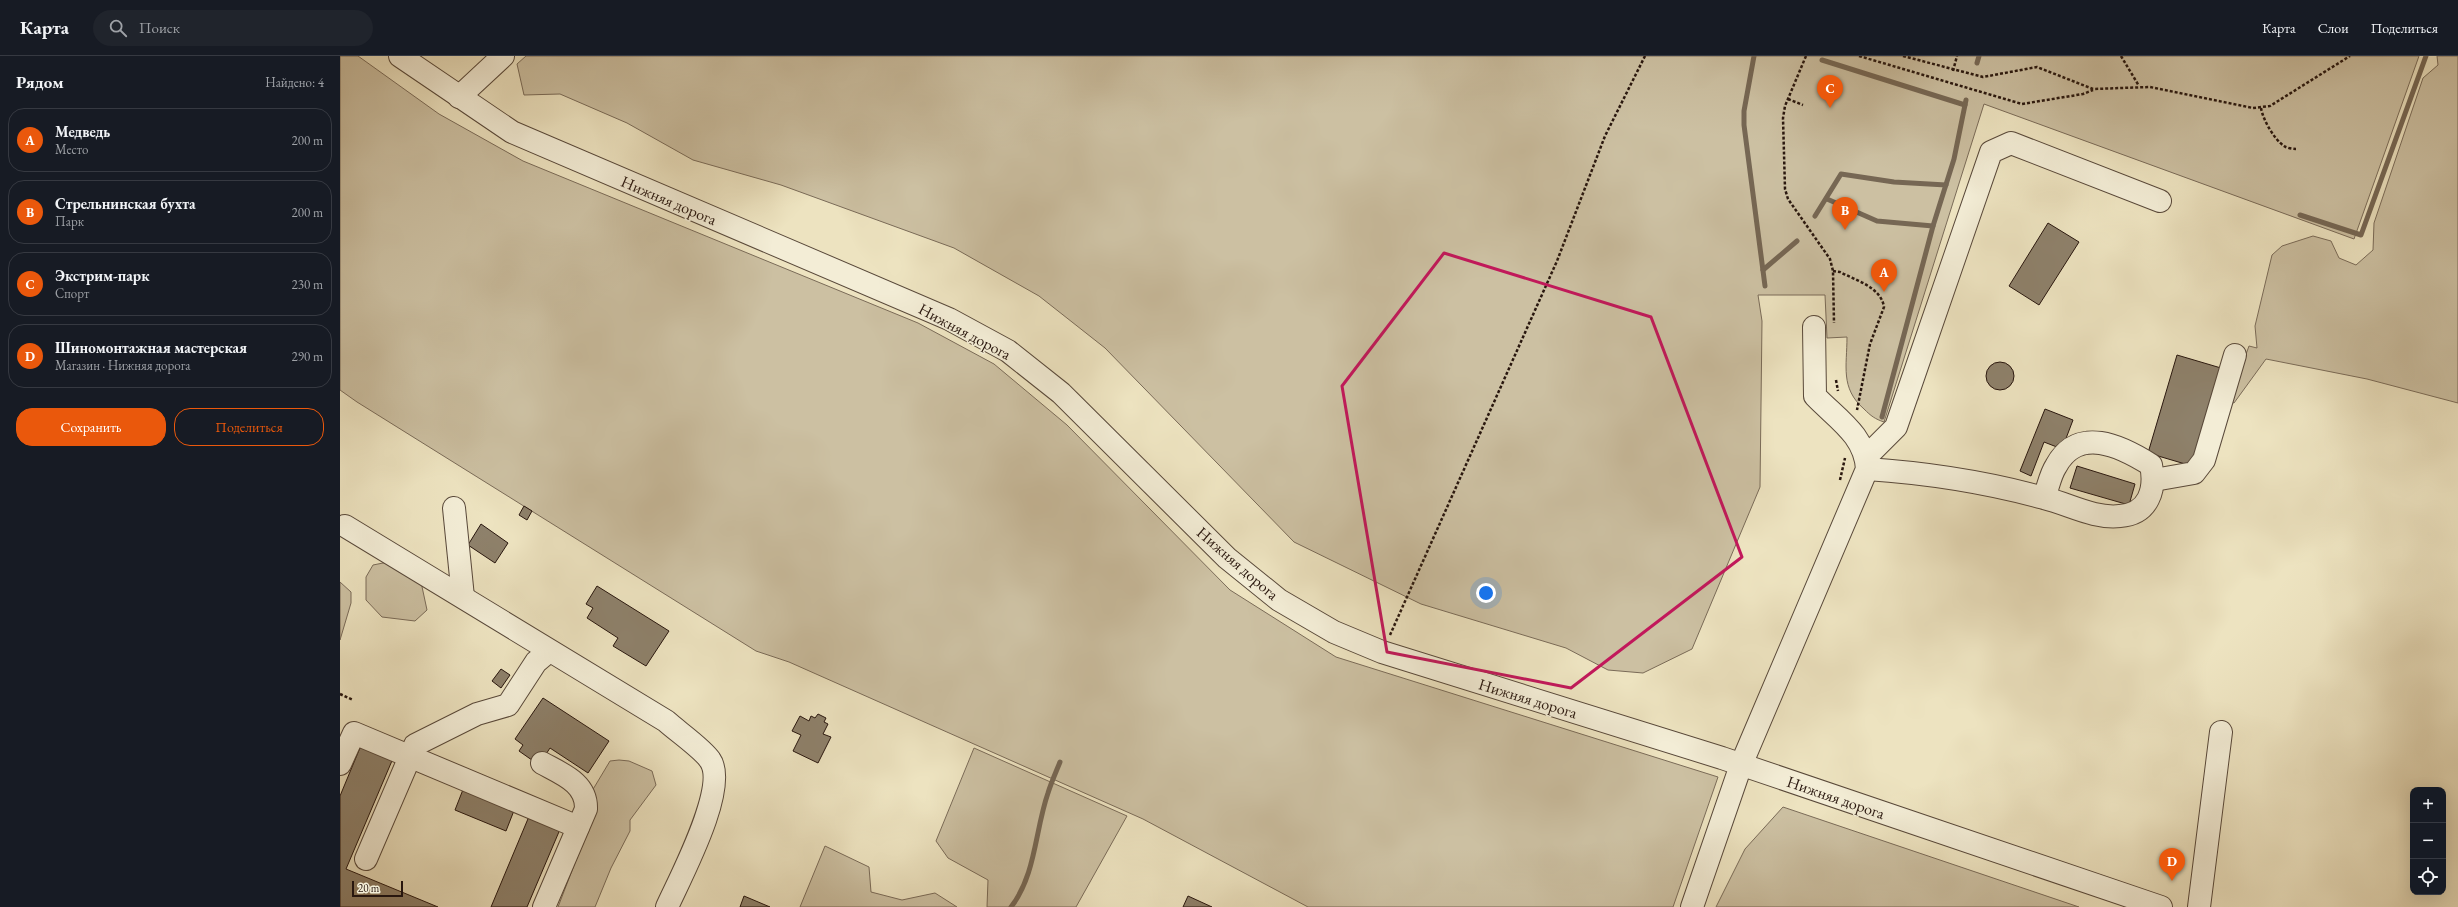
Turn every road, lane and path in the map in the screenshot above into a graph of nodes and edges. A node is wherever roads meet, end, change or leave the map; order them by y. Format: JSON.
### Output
{"nodes":[{"id":1,"x":400,"y":56,"type":"edge"},
{"id":2,"x":503,"y":56,"type":"edge"},
{"id":3,"x":1645,"y":56,"type":"edge"},
{"id":4,"x":1806,"y":56,"type":"edge"},
{"id":5,"x":1859,"y":56,"type":"edge"},
{"id":6,"x":1903,"y":56,"type":"edge"},
{"id":7,"x":1957,"y":56,"type":"edge"},
{"id":8,"x":2121,"y":56,"type":"edge"},
{"id":9,"x":2348,"y":57,"type":"edge"},
{"id":10,"x":1953,"y":70,"type":"junction"},
{"id":11,"x":2139,"y":86,"type":"junction"},
{"id":12,"x":2093,"y":89,"type":"junction"},
{"id":13,"x":459,"y":97,"type":"junction"},
{"id":14,"x":1788,"y":99,"type":"junction"},
{"id":15,"x":1803,"y":105,"type":"dead end"},
{"id":16,"x":2261,"y":108,"type":"junction"},
{"id":17,"x":2296,"y":149,"type":"dead end"},
{"id":18,"x":2160,"y":201,"type":"dead end"},
{"id":19,"x":1833,"y":271,"type":"junction"},
{"id":20,"x":1824,"y":327,"type":"joint"},
{"id":21,"x":2235,"y":355,"type":"dead end"},
{"id":22,"x":1836,"y":374,"type":"dead end"},
{"id":23,"x":1842,"y":397,"type":"dead end"},
{"id":24,"x":1851,"y":407,"type":"dead end"},
{"id":25,"x":1867,"y":463,"type":"junction"},
{"id":26,"x":2154,"y":480,"type":"junction"},
{"id":27,"x":2044,"y":498,"type":"junction"},
{"id":28,"x":454,"y":508,"type":"dead end"},
{"id":29,"x":345,"y":526,"type":"dead end"},
{"id":30,"x":462,"y":597,"type":"junction"},
{"id":31,"x":1389,"y":637,"type":"dead end"},
{"id":32,"x":549,"y":651,"type":"junction"},
{"id":33,"x":340,"y":694,"type":"edge"},
{"id":34,"x":353,"y":700,"type":"dead end"},
{"id":35,"x":2221,"y":732,"type":"dead end"},
{"id":36,"x":410,"y":757,"type":"junction"},
{"id":37,"x":542,"y":763,"type":"dead end"},
{"id":38,"x":340,"y":764,"type":"edge"},
{"id":39,"x":1741,"y":765,"type":"junction"},
{"id":40,"x":578,"y":827,"type":"junction"},
{"id":41,"x":366,"y":858,"type":"dead end"},
{"id":42,"x":544,"y":907,"type":"edge"},
{"id":43,"x":667,"y":907,"type":"edge"},
{"id":44,"x":1692,"y":907,"type":"edge"},
{"id":45,"x":2161,"y":907,"type":"edge"},
{"id":46,"x":2199,"y":907,"type":"edge"}],
"edges":[{"from":1,"to":13,"type":"street","name":"Нижняя дорога"},
{"from":2,"to":13,"type":"street"},
{"from":3,"to":31,"type":"path"},
{"from":4,"to":14,"type":"path"},
{"from":5,"to":12,"type":"path"},
{"from":6,"to":10,"type":"path"},
{"from":7,"to":10,"type":"path"},
{"from":8,"to":11,"type":"path"},
{"from":9,"to":16,"type":"path"},
{"from":10,"to":12,"type":"path"},
{"from":11,"to":12,"type":"path"},
{"from":11,"to":16,"type":"path"},
{"from":13,"to":39,"type":"street","name":"Нижняя дорога"},
{"from":14,"to":15,"type":"path"},
{"from":14,"to":19,"type":"path"},
{"from":16,"to":17,"type":"path"},
{"from":18,"to":25,"type":"street"},
{"from":19,"to":20,"type":"path"},
{"from":19,"to":24,"type":"path"},
{"from":20,"to":25,"type":"street"},
{"from":21,"to":26,"type":"street"},
{"from":22,"to":23,"type":"path"},
{"from":25,"to":27,"type":"street"},
{"from":25,"to":39,"type":"street"},
{"from":26,"to":27,"type":"street"},
{"from":26,"to":27,"type":"street"},
{"from":28,"to":30,"type":"street"},
{"from":29,"to":30,"type":"street"},
{"from":30,"to":32,"type":"street"},
{"from":32,"to":36,"type":"street"},
{"from":32,"to":43,"type":"street"},
{"from":33,"to":34,"type":"path"},
{"from":35,"to":46,"type":"street"},
{"from":36,"to":38,"type":"street"},
{"from":36,"to":40,"type":"street"},
{"from":36,"to":41,"type":"street"},
{"from":37,"to":40,"type":"street"},
{"from":39,"to":44,"type":"street"},
{"from":39,"to":45,"type":"street","name":"Нижняя дорога"},
{"from":40,"to":42,"type":"street"}]}
